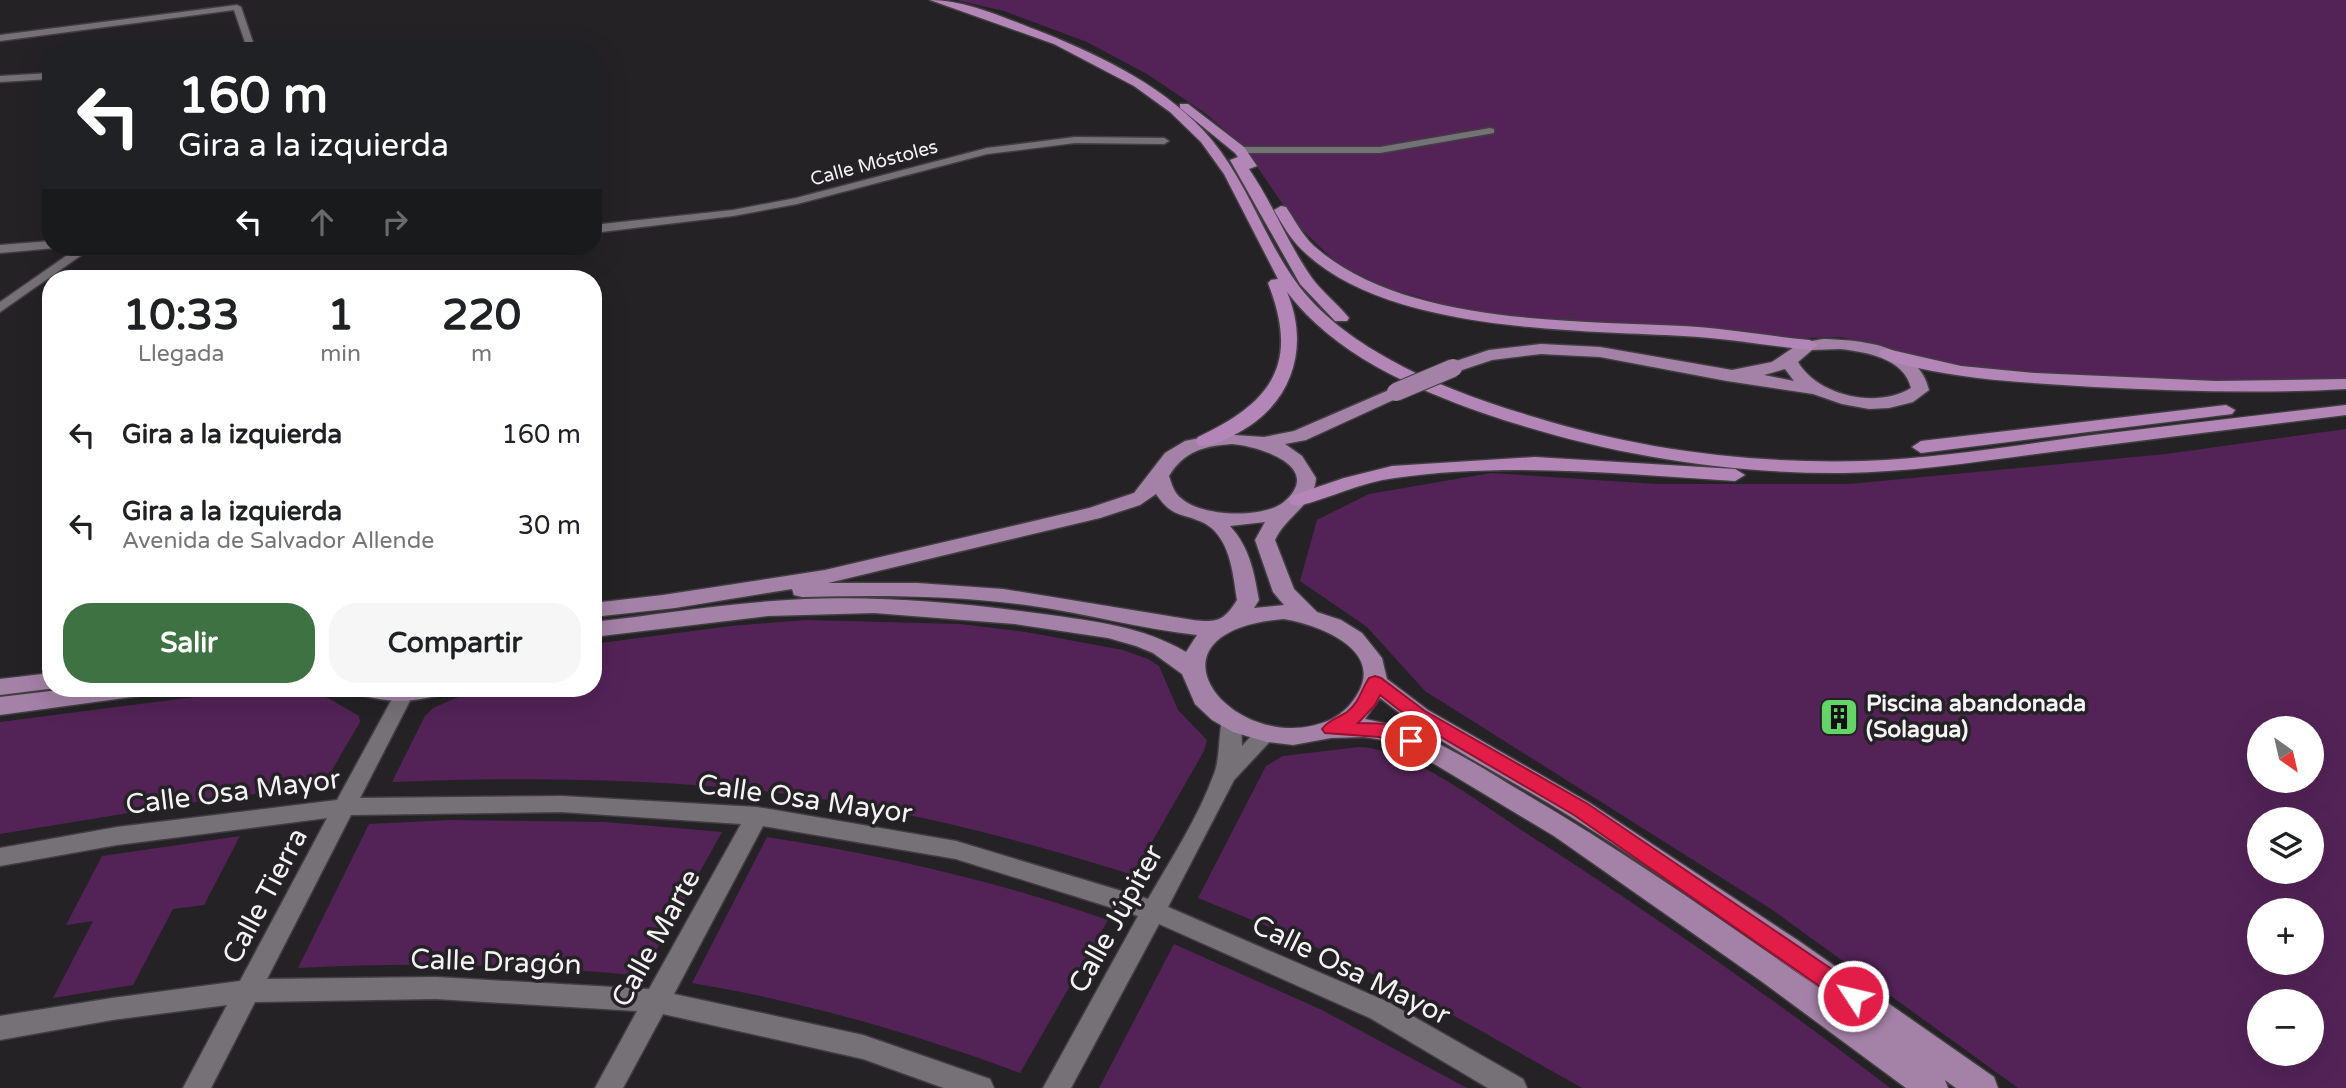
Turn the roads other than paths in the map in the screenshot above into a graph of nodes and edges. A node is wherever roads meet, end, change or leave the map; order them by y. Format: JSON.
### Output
{"nodes":[{"id":1,"x":935,"y":0,"type":"edge"},
{"id":2,"x":953,"y":0,"type":"edge"},
{"id":3,"x":0,"y":38,"type":"edge"},
{"id":4,"x":249,"y":42,"type":"edge"},
{"id":5,"x":42,"y":77,"type":"edge"},
{"id":6,"x":0,"y":79,"type":"edge"},
{"id":7,"x":1170,"y":97,"type":"junction"},
{"id":8,"x":1490,"y":131,"type":"dead end"},
{"id":9,"x":1164,"y":141,"type":"dead end"},
{"id":10,"x":1240,"y":150,"type":"junction"},
{"id":11,"x":1253,"y":218,"type":"junction"},
{"id":12,"x":602,"y":228,"type":"edge"},
{"id":13,"x":42,"y":246,"type":"edge"},
{"id":14,"x":0,"y":249,"type":"edge"},
{"id":15,"x":74,"y":256,"type":"edge"},
{"id":16,"x":54,"y":270,"type":"edge"},
{"id":17,"x":42,"y":279,"type":"edge"},
{"id":18,"x":0,"y":308,"type":"edge"},
{"id":19,"x":1810,"y":345,"type":"junction"},
{"id":20,"x":1887,"y":354,"type":"junction"},
{"id":21,"x":1789,"y":361,"type":"junction"},
{"id":22,"x":1727,"y":376,"type":"junction"},
{"id":23,"x":2346,"y":384,"type":"edge"},
{"id":24,"x":1820,"y":391,"type":"junction"},
{"id":25,"x":2346,"y":395,"type":"edge"},
{"id":26,"x":2346,"y":410,"type":"edge"},
{"id":27,"x":2346,"y":416,"type":"edge"},
{"id":28,"x":1335,"y":422,"type":"junction"},
{"id":29,"x":1205,"y":441,"type":"junction"},
{"id":30,"x":1263,"y":443,"type":"junction"},
{"id":31,"x":1304,"y":471,"type":"junction"},
{"id":32,"x":1159,"y":476,"type":"junction"},
{"id":33,"x":1293,"y":504,"type":"junction"},
{"id":34,"x":1210,"y":518,"type":"junction"},
{"id":35,"x":664,"y":602,"type":"junction"},
{"id":36,"x":602,"y":609,"type":"edge"},
{"id":37,"x":1310,"y":616,"type":"junction"},
{"id":38,"x":1226,"y":625,"type":"junction"},
{"id":39,"x":602,"y":629,"type":"edge"},
{"id":40,"x":1193,"y":670,"type":"junction"},
{"id":41,"x":42,"y":682,"type":"edge"},
{"id":42,"x":1375,"y":682,"type":"junction"},
{"id":43,"x":0,"y":687,"type":"edge"},
{"id":44,"x":70,"y":697,"type":"edge"},
{"id":45,"x":402,"y":697,"type":"edge"},
{"id":46,"x":0,"y":706,"type":"edge"},
{"id":47,"x":1231,"y":721,"type":"junction"},
{"id":48,"x":1332,"y":729,"type":"junction"},
{"id":49,"x":1267,"y":734,"type":"junction"},
{"id":50,"x":1225,"y":777,"type":"junction"},
{"id":51,"x":346,"y":807,"type":"junction"},
{"id":52,"x":757,"y":816,"type":"junction"},
{"id":53,"x":0,"y":857,"type":"edge"},
{"id":54,"x":1154,"y":911,"type":"junction"},
{"id":55,"x":248,"y":992,"type":"junction"},
{"id":56,"x":656,"y":1001,"type":"junction"},
{"id":57,"x":0,"y":1028,"type":"edge"},
{"id":58,"x":197,"y":1088,"type":"edge"},
{"id":59,"x":609,"y":1088,"type":"edge"},
{"id":60,"x":980,"y":1088,"type":"edge"},
{"id":61,"x":1057,"y":1088,"type":"edge"},
{"id":62,"x":1513,"y":1088,"type":"edge"},
{"id":63,"x":1932,"y":1088,"type":"edge"},
{"id":64,"x":1982,"y":1088,"type":"edge"}],
"edges":[{"from":1,"to":11,"type":"highway"},
{"from":2,"to":7,"type":"highway"},
{"from":3,"to":4,"type":"street"},
{"from":5,"to":6,"type":"street"},
{"from":7,"to":10,"type":"highway"},
{"from":7,"to":25,"type":"highway"},
{"from":8,"to":10,"type":"street"},
{"from":9,"to":12,"type":"street","name":"Calle Móstoles"},
{"from":10,"to":19,"type":"highway"},
{"from":11,"to":26,"type":"highway"},
{"from":11,"to":29,"type":"highway"},
{"from":13,"to":14,"type":"street"},
{"from":15,"to":16,"type":"street"},
{"from":17,"to":18,"type":"street"},
{"from":19,"to":20,"type":"main road"},
{"from":19,"to":21,"type":"main road"},
{"from":20,"to":23,"type":"highway"},
{"from":20,"to":24,"type":"main road"},
{"from":21,"to":22,"type":"main road"},
{"from":21,"to":24,"type":"main road"},
{"from":22,"to":24,"type":"main road"},
{"from":22,"to":28,"type":"main road","bridge":true},
{"from":27,"to":33,"type":"highway"},
{"from":28,"to":30,"type":"main road"},
{"from":28,"to":31,"type":"main road"},
{"from":29,"to":30,"type":"main road"},
{"from":29,"to":32,"type":"main road"},
{"from":30,"to":31,"type":"main road"},
{"from":31,"to":33,"type":"main road"},
{"from":32,"to":34,"type":"main road"},
{"from":32,"to":35,"type":"main road"},
{"from":33,"to":34,"type":"main road"},
{"from":33,"to":37,"type":"main road"},
{"from":34,"to":38,"type":"main road"},
{"from":35,"to":36,"type":"main road"},
{"from":35,"to":38,"type":"main road"},
{"from":37,"to":38,"type":"main road"},
{"from":37,"to":42,"type":"main road"},
{"from":38,"to":40,"type":"main road"},
{"from":39,"to":40,"type":"main road"},
{"from":40,"to":47,"type":"main road"},
{"from":41,"to":43,"type":"main road"},
{"from":42,"to":48,"type":"main road"},
{"from":42,"to":64,"type":"main road"},
{"from":44,"to":46,"type":"main road"},
{"from":45,"to":51,"type":"street","name":"Calle Tierra"},
{"from":47,"to":49,"type":"main road"},
{"from":47,"to":50,"type":"street","name":"Calle Júpiter"},
{"from":48,"to":49,"type":"main road"},
{"from":48,"to":63,"type":"main road"},
{"from":49,"to":50,"type":"street","name":"Calle Júpiter"},
{"from":50,"to":54,"type":"street","name":"Calle Júpiter"},
{"from":51,"to":52,"type":"street","name":"Calle Osa Mayor"},
{"from":51,"to":53,"type":"street","name":"Calle Osa Mayor"},
{"from":51,"to":55,"type":"street","name":"Calle Tierra"},
{"from":52,"to":54,"type":"street","name":"Calle Osa Mayor"},
{"from":52,"to":56,"type":"street","name":"Calle Marte"},
{"from":54,"to":61,"type":"street","name":"Calle Júpiter"},
{"from":54,"to":62,"type":"street","name":"Calle Osa Mayor"},
{"from":55,"to":56,"type":"street","name":"Calle Dragón"},
{"from":55,"to":57,"type":"street","name":"Calle Dragón"},
{"from":55,"to":58,"type":"street","name":"Calle Tierra"},
{"from":56,"to":59,"type":"street","name":"Calle Marte"},
{"from":56,"to":60,"type":"street","name":"Calle Dragón"}]}
